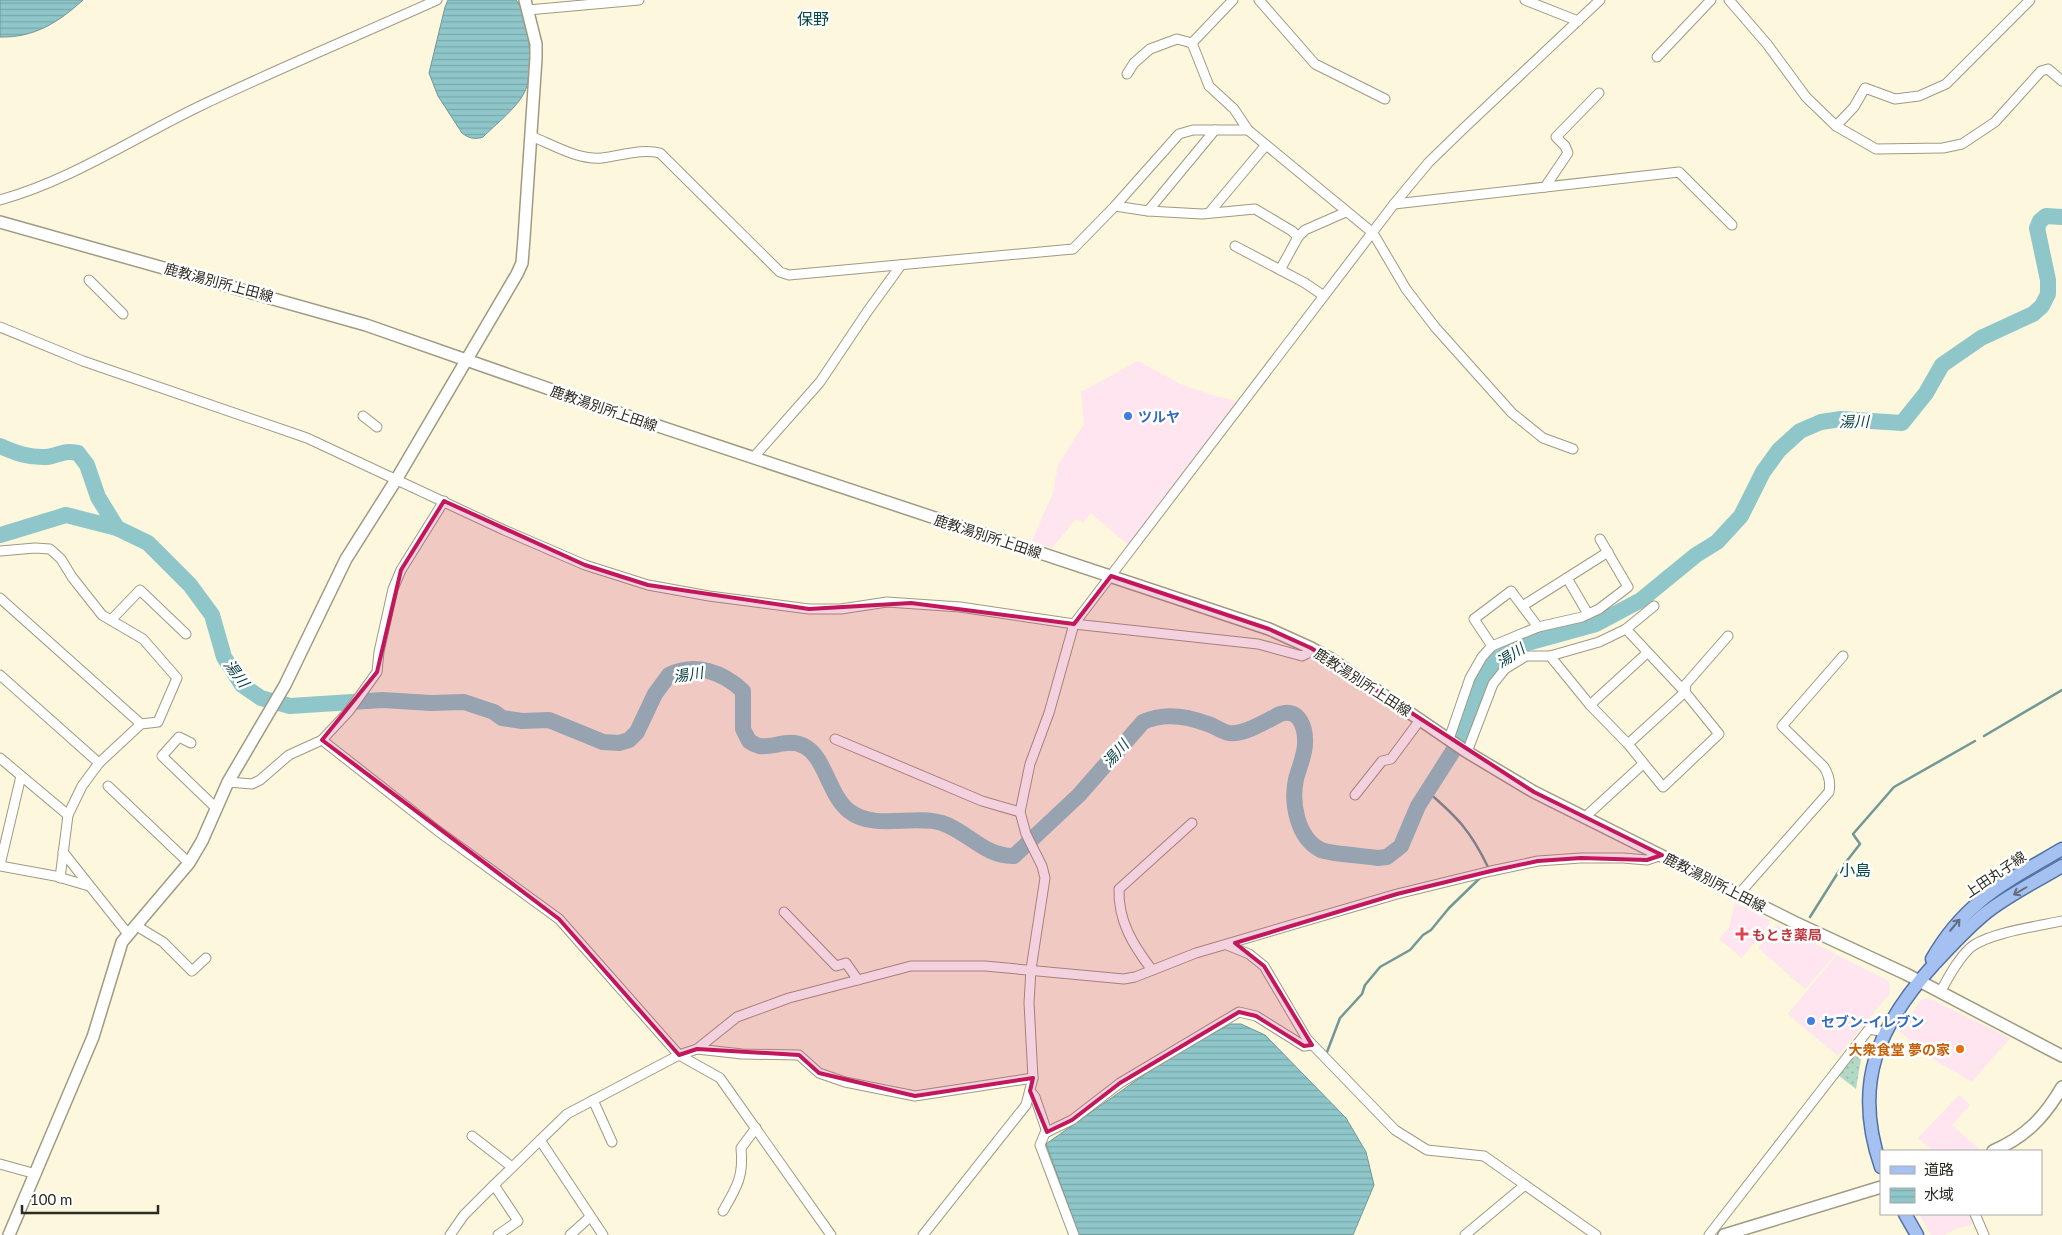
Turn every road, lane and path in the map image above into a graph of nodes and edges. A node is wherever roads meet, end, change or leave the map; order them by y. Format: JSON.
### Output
{"nodes":[{"id":1,"x":437,"y":0,"type":"edge"},
{"id":2,"x":639,"y":0,"type":"edge"},
{"id":3,"x":1233,"y":0,"type":"edge"},
{"id":4,"x":1259,"y":0,"type":"edge"},
{"id":5,"x":1525,"y":0,"type":"edge"},
{"id":6,"x":1600,"y":0,"type":"edge"},
{"id":7,"x":1711,"y":0,"type":"edge"},
{"id":8,"x":1729,"y":0,"type":"edge"},
{"id":9,"x":2030,"y":0,"type":"edge"},
{"id":10,"x":577,"y":3,"type":"edge"},
{"id":11,"x":527,"y":5,"type":"edge"},
{"id":12,"x":1578,"y":21,"type":"junction"},
{"id":13,"x":1192,"y":43,"type":"junction"},
{"id":14,"x":1657,"y":57,"type":"dead end"},
{"id":15,"x":1128,"y":74,"type":"dead end"},
{"id":16,"x":2062,"y":81,"type":"edge"},
{"id":17,"x":1599,"y":93,"type":"dead end"},
{"id":18,"x":1385,"y":99,"type":"dead end"},
{"id":19,"x":1836,"y":126,"type":"junction"},
{"id":20,"x":1214,"y":130,"type":"junction"},
{"id":21,"x":1248,"y":130,"type":"junction"},
{"id":22,"x":531,"y":136,"type":"junction"},
{"id":23,"x":1266,"y":146,"type":"junction"},
{"id":24,"x":1545,"y":187,"type":"junction"},
{"id":25,"x":0,"y":200,"type":"edge"},
{"id":26,"x":1394,"y":204,"type":"junction"},
{"id":27,"x":1115,"y":206,"type":"junction"},
{"id":28,"x":1148,"y":211,"type":"junction"},
{"id":29,"x":1346,"y":212,"type":"junction"},
{"id":30,"x":1209,"y":213,"type":"junction"},
{"id":31,"x":0,"y":222,"type":"edge"},
{"id":32,"x":1732,"y":225,"type":"dead end"},
{"id":33,"x":1373,"y":233,"type":"junction"},
{"id":34,"x":1298,"y":237,"type":"junction"},
{"id":35,"x":1235,"y":246,"type":"dead end"},
{"id":36,"x":901,"y":265,"type":"junction"},
{"id":37,"x":1280,"y":270,"type":"junction"},
{"id":38,"x":89,"y":280,"type":"dead end"},
{"id":39,"x":1324,"y":296,"type":"junction"},
{"id":40,"x":123,"y":314,"type":"dead end"},
{"id":41,"x":0,"y":327,"type":"edge"},
{"id":42,"x":468,"y":360,"type":"junction"},
{"id":43,"x":363,"y":416,"type":"dead end"},
{"id":44,"x":377,"y":427,"type":"dead end"},
{"id":45,"x":1573,"y":449,"type":"dead end"},
{"id":46,"x":753,"y":458,"type":"junction"},
{"id":47,"x":396,"y":480,"type":"junction"},
{"id":48,"x":444,"y":501,"type":"junction"},
{"id":49,"x":1600,"y":538,"type":"dead end"},
{"id":50,"x":0,"y":551,"type":"edge"},
{"id":51,"x":1608,"y":552,"type":"junction"},
{"id":52,"x":1111,"y":576,"type":"junction"},
{"id":53,"x":1567,"y":578,"type":"junction"},
{"id":54,"x":0,"y":598,"type":"edge"},
{"id":55,"x":1524,"y":605,"type":"junction"},
{"id":56,"x":1654,"y":606,"type":"dead end"},
{"id":57,"x":1588,"y":614,"type":"junction"},
{"id":58,"x":112,"y":620,"type":"junction"},
{"id":59,"x":1074,"y":624,"type":"junction"},
{"id":60,"x":1538,"y":627,"type":"junction"},
{"id":61,"x":1626,"y":629,"type":"junction"},
{"id":62,"x":186,"y":634,"type":"dead end"},
{"id":63,"x":1728,"y":636,"type":"dead end"},
{"id":64,"x":1492,"y":646,"type":"junction"},
{"id":65,"x":1311,"y":648,"type":"junction"},
{"id":66,"x":1648,"y":653,"type":"junction"},
{"id":67,"x":1550,"y":656,"type":"junction"},
{"id":68,"x":1843,"y":656,"type":"dead end"},
{"id":69,"x":0,"y":675,"type":"edge"},
{"id":70,"x":1685,"y":692,"type":"junction"},
{"id":71,"x":1590,"y":705,"type":"junction"},
{"id":72,"x":1420,"y":720,"type":"junction"},
{"id":73,"x":141,"y":724,"type":"junction"},
{"id":74,"x":836,"y":739,"type":"dead end"},
{"id":75,"x":322,"y":740,"type":"junction"},
{"id":76,"x":1450,"y":740,"type":"junction"},
{"id":77,"x":191,"y":743,"type":"dead end"},
{"id":78,"x":1628,"y":744,"type":"junction"},
{"id":79,"x":1465,"y":751,"type":"junction"},
{"id":80,"x":0,"y":758,"type":"edge"},
{"id":81,"x":99,"y":763,"type":"junction"},
{"id":82,"x":1643,"y":764,"type":"junction"},
{"id":83,"x":21,"y":776,"type":"junction"},
{"id":84,"x":228,"y":782,"type":"junction"},
{"id":85,"x":108,"y":786,"type":"dead end"},
{"id":86,"x":1356,"y":795,"type":"dead end"},
{"id":87,"x":217,"y":809,"type":"junction"},
{"id":88,"x":1020,"y":812,"type":"junction"},
{"id":89,"x":68,"y":815,"type":"junction"},
{"id":90,"x":1584,"y":818,"type":"junction"},
{"id":91,"x":1192,"y":823,"type":"dead end"},
{"id":92,"x":2062,"y":849,"type":"edge"},
{"id":93,"x":63,"y":852,"type":"junction"},
{"id":94,"x":1662,"y":855,"type":"junction"},
{"id":95,"x":2050,"y":856,"type":"junction"},
{"id":96,"x":189,"y":863,"type":"junction"},
{"id":97,"x":0,"y":866,"type":"edge"},
{"id":98,"x":2061,"y":870,"type":"edge"},
{"id":99,"x":60,"y":878,"type":"junction"},
{"id":100,"x":88,"y":886,"type":"junction"},
{"id":101,"x":1740,"y":894,"type":"junction"},
{"id":102,"x":784,"y":912,"type":"dead end"},
{"id":103,"x":2062,"y":921,"type":"edge"},
{"id":104,"x":132,"y":930,"type":"junction"},
{"id":105,"x":1227,"y":945,"type":"junction"},
{"id":106,"x":206,"y":958,"type":"dead end"},
{"id":107,"x":1031,"y":969,"type":"junction"},
{"id":108,"x":1152,"y":970,"type":"junction"},
{"id":109,"x":858,"y":980,"type":"junction"},
{"id":110,"x":1919,"y":981,"type":"junction"},
{"id":111,"x":1940,"y":992,"type":"junction"},
{"id":112,"x":1885,"y":1032,"type":"junction"},
{"id":113,"x":1312,"y":1045,"type":"junction"},
{"id":114,"x":697,"y":1048,"type":"junction"},
{"id":115,"x":679,"y":1055,"type":"junction"},
{"id":116,"x":2062,"y":1056,"type":"edge"},
{"id":117,"x":1033,"y":1078,"type":"junction"},
{"id":118,"x":2062,"y":1087,"type":"edge"},
{"id":119,"x":1030,"y":1091,"type":"junction"},
{"id":120,"x":593,"y":1100,"type":"junction"},
{"id":121,"x":756,"y":1128,"type":"junction"},
{"id":122,"x":1047,"y":1132,"type":"junction"},
{"id":123,"x":472,"y":1136,"type":"dead end"},
{"id":124,"x":540,"y":1140,"type":"junction"},
{"id":125,"x":612,"y":1142,"type":"dead end"},
{"id":126,"x":1995,"y":1150,"type":"edge"},
{"id":127,"x":0,"y":1164,"type":"edge"},
{"id":128,"x":1880,"y":1164,"type":"edge"},
{"id":129,"x":512,"y":1167,"type":"junction"},
{"id":130,"x":36,"y":1174,"type":"junction"},
{"id":131,"x":494,"y":1185,"type":"junction"},
{"id":132,"x":1525,"y":1185,"type":"junction"},
{"id":133,"x":1880,"y":1187,"type":"edge"},
{"id":134,"x":723,"y":1211,"type":"dead end"},
{"id":135,"x":1906,"y":1215,"type":"edge"},
{"id":136,"x":1975,"y":1215,"type":"edge"},
{"id":137,"x":590,"y":1216,"type":"junction"},
{"id":138,"x":455,"y":1233,"type":"edge"},
{"id":139,"x":9,"y":1235,"type":"edge"},
{"id":140,"x":498,"y":1235,"type":"edge"},
{"id":141,"x":570,"y":1235,"type":"edge"},
{"id":142,"x":602,"y":1235,"type":"edge"},
{"id":143,"x":831,"y":1235,"type":"edge"},
{"id":144,"x":923,"y":1235,"type":"edge"},
{"id":145,"x":1074,"y":1235,"type":"edge"},
{"id":146,"x":1464,"y":1235,"type":"edge"},
{"id":147,"x":1596,"y":1235,"type":"edge"},
{"id":148,"x":1709,"y":1235,"type":"edge"},
{"id":149,"x":1724,"y":1235,"type":"edge"},
{"id":150,"x":1917,"y":1235,"type":"edge"},
{"id":151,"x":1984,"y":1235,"type":"edge"}],
"edges":[{"from":1,"to":25,"type":"street"},
{"from":2,"to":10,"type":"street"},
{"from":3,"to":13,"type":"street"},
{"from":4,"to":18,"type":"street"},
{"from":5,"to":12,"type":"street"},
{"from":6,"to":12,"type":"street"},
{"from":7,"to":14,"type":"street"},
{"from":8,"to":19,"type":"street"},
{"from":9,"to":19,"type":"street"},
{"from":10,"to":11,"type":"street"},
{"from":11,"to":22,"type":"main road"},
{"from":12,"to":26,"type":"street"},
{"from":13,"to":15,"type":"street"},
{"from":13,"to":21,"type":"street"},
{"from":16,"to":19,"type":"street"},
{"from":17,"to":24,"type":"street"},
{"from":20,"to":21,"type":"street"},
{"from":20,"to":27,"type":"street"},
{"from":20,"to":28,"type":"street"},
{"from":21,"to":23,"type":"street"},
{"from":22,"to":36,"type":"street"},
{"from":22,"to":42,"type":"main road"},
{"from":23,"to":29,"type":"street"},
{"from":23,"to":30,"type":"street"},
{"from":24,"to":26,"type":"street"},
{"from":24,"to":32,"type":"street"},
{"from":26,"to":33,"type":"street"},
{"from":27,"to":28,"type":"street"},
{"from":27,"to":36,"type":"street"},
{"from":28,"to":30,"type":"street"},
{"from":29,"to":33,"type":"street"},
{"from":29,"to":34,"type":"street"},
{"from":30,"to":34,"type":"street"},
{"from":31,"to":42,"type":"main road","name":"鹿教湯別所上田線"},
{"from":33,"to":39,"type":"street"},
{"from":33,"to":45,"type":"street"},
{"from":34,"to":37,"type":"street"},
{"from":35,"to":37,"type":"street"},
{"from":36,"to":46,"type":"street"},
{"from":37,"to":39,"type":"street"},
{"from":38,"to":40,"type":"street"},
{"from":39,"to":52,"type":"street"},
{"from":41,"to":47,"type":"street"},
{"from":42,"to":46,"type":"main road","name":"鹿教湯別所上田線"},
{"from":42,"to":47,"type":"main road"},
{"from":43,"to":44,"type":"street"},
{"from":46,"to":52,"type":"main road","name":"鹿教湯別所上田線"},
{"from":47,"to":48,"type":"street"},
{"from":47,"to":84,"type":"main road"},
{"from":48,"to":59,"type":"street"},
{"from":48,"to":75,"type":"street"},
{"from":49,"to":51,"type":"street"},
{"from":50,"to":58,"type":"street"},
{"from":51,"to":53,"type":"street"},
{"from":51,"to":57,"type":"street"},
{"from":52,"to":59,"type":"street"},
{"from":52,"to":65,"type":"main road","name":"鹿教湯別所上田線"},
{"from":53,"to":55,"type":"street"},
{"from":53,"to":57,"type":"street"},
{"from":54,"to":73,"type":"street"},
{"from":55,"to":60,"type":"street"},
{"from":55,"to":64,"type":"street"},
{"from":56,"to":61,"type":"street"},
{"from":57,"to":60,"type":"street"},
{"from":58,"to":62,"type":"street"},
{"from":58,"to":73,"type":"street"},
{"from":59,"to":65,"type":"street"},
{"from":59,"to":88,"type":"street"},
{"from":60,"to":64,"type":"street"},
{"from":61,"to":66,"type":"street"},
{"from":61,"to":67,"type":"street"},
{"from":63,"to":70,"type":"street"},
{"from":64,"to":76,"type":"street"},
{"from":65,"to":72,"type":"main road","name":"鹿教湯別所上田線"},
{"from":66,"to":70,"type":"street"},
{"from":66,"to":71,"type":"street"},
{"from":67,"to":71,"type":"street"},
{"from":67,"to":79,"type":"street"},
{"from":68,"to":101,"type":"street"},
{"from":69,"to":81,"type":"street"},
{"from":70,"to":78,"type":"street"},
{"from":70,"to":82,"type":"street"},
{"from":71,"to":78,"type":"street"},
{"from":72,"to":76,"type":"main road","name":"鹿教湯別所上田線"},
{"from":72,"to":86,"type":"street"},
{"from":73,"to":81,"type":"street"},
{"from":74,"to":88,"type":"street"},
{"from":75,"to":84,"type":"street"},
{"from":75,"to":115,"type":"street"},
{"from":76,"to":79,"type":"main road","name":"鹿教湯別所上田線"},
{"from":77,"to":87,"type":"street"},
{"from":78,"to":82,"type":"street"},
{"from":79,"to":90,"type":"main road","name":"鹿教湯別所上田線"},
{"from":80,"to":83,"type":"street"},
{"from":81,"to":89,"type":"street"},
{"from":82,"to":90,"type":"street"},
{"from":83,"to":89,"type":"street"},
{"from":83,"to":97,"type":"street"},
{"from":84,"to":87,"type":"main road"},
{"from":85,"to":96,"type":"street"},
{"from":87,"to":96,"type":"main road"},
{"from":88,"to":107,"type":"street"},
{"from":89,"to":93,"type":"street"},
{"from":90,"to":94,"type":"main road","name":"鹿教湯別所上田線"},
{"from":91,"to":108,"type":"street"},
{"from":92,"to":95,"type":"main road","name":"上田丸子線"},
{"from":93,"to":99,"type":"street"},
{"from":93,"to":100,"type":"street"},
{"from":94,"to":101,"type":"main road","name":"鹿教湯別所上田線"},
{"from":94,"to":105,"type":"street"},
{"from":95,"to":98,"type":"street"},
{"from":110,"to":95,"type":"main road","name":"上田丸子線","one_way":true},
{"from":96,"to":104,"type":"main road"},
{"from":97,"to":99,"type":"street"},
{"from":98,"to":110,"type":"main road","name":"上田丸子線","one_way":true},
{"from":99,"to":100,"type":"street"},
{"from":100,"to":104,"type":"street"},
{"from":101,"to":110,"type":"main road","name":"鹿教湯別所上田線"},
{"from":102,"to":109,"type":"street"},
{"from":103,"to":111,"type":"street"},
{"from":104,"to":106,"type":"street"},
{"from":104,"to":130,"type":"main road"},
{"from":105,"to":108,"type":"street"},
{"from":105,"to":113,"type":"street"},
{"from":107,"to":108,"type":"street"},
{"from":107,"to":109,"type":"street"},
{"from":107,"to":117,"type":"street"},
{"from":109,"to":114,"type":"street"},
{"from":110,"to":111,"type":"main road","name":"鹿教湯別所上田線"},
{"from":110,"to":112,"type":"main road","name":"上田丸子線"},
{"from":111,"to":116,"type":"main road","name":"鹿教湯別所上田線"},
{"from":112,"to":128,"type":"main road","name":"上田丸子線"},
{"from":112,"to":148,"type":"street"},
{"from":113,"to":122,"type":"street"},
{"from":113,"to":132,"type":"street"},
{"from":114,"to":115,"type":"street"},
{"from":114,"to":117,"type":"street"},
{"from":115,"to":120,"type":"street"},
{"from":115,"to":121,"type":"street"},
{"from":117,"to":119,"type":"street"},
{"from":118,"to":126,"type":"main road"},
{"from":119,"to":122,"type":"street"},
{"from":119,"to":144,"type":"street"},
{"from":120,"to":124,"type":"street"},
{"from":120,"to":125,"type":"street"},
{"from":121,"to":134,"type":"street"},
{"from":121,"to":143,"type":"street"},
{"from":122,"to":145,"type":"street"},
{"from":123,"to":129,"type":"street"},
{"from":124,"to":129,"type":"street"},
{"from":124,"to":137,"type":"street"},
{"from":127,"to":130,"type":"street"},
{"from":129,"to":131,"type":"street"},
{"from":130,"to":139,"type":"main road"},
{"from":131,"to":138,"type":"street"},
{"from":131,"to":140,"type":"street"},
{"from":132,"to":146,"type":"street"},
{"from":132,"to":147,"type":"street"},
{"from":133,"to":149,"type":"main road"},
{"from":135,"to":150,"type":"main road"},
{"from":136,"to":151,"type":"street"},
{"from":137,"to":141,"type":"street"},
{"from":137,"to":142,"type":"street"}]}
